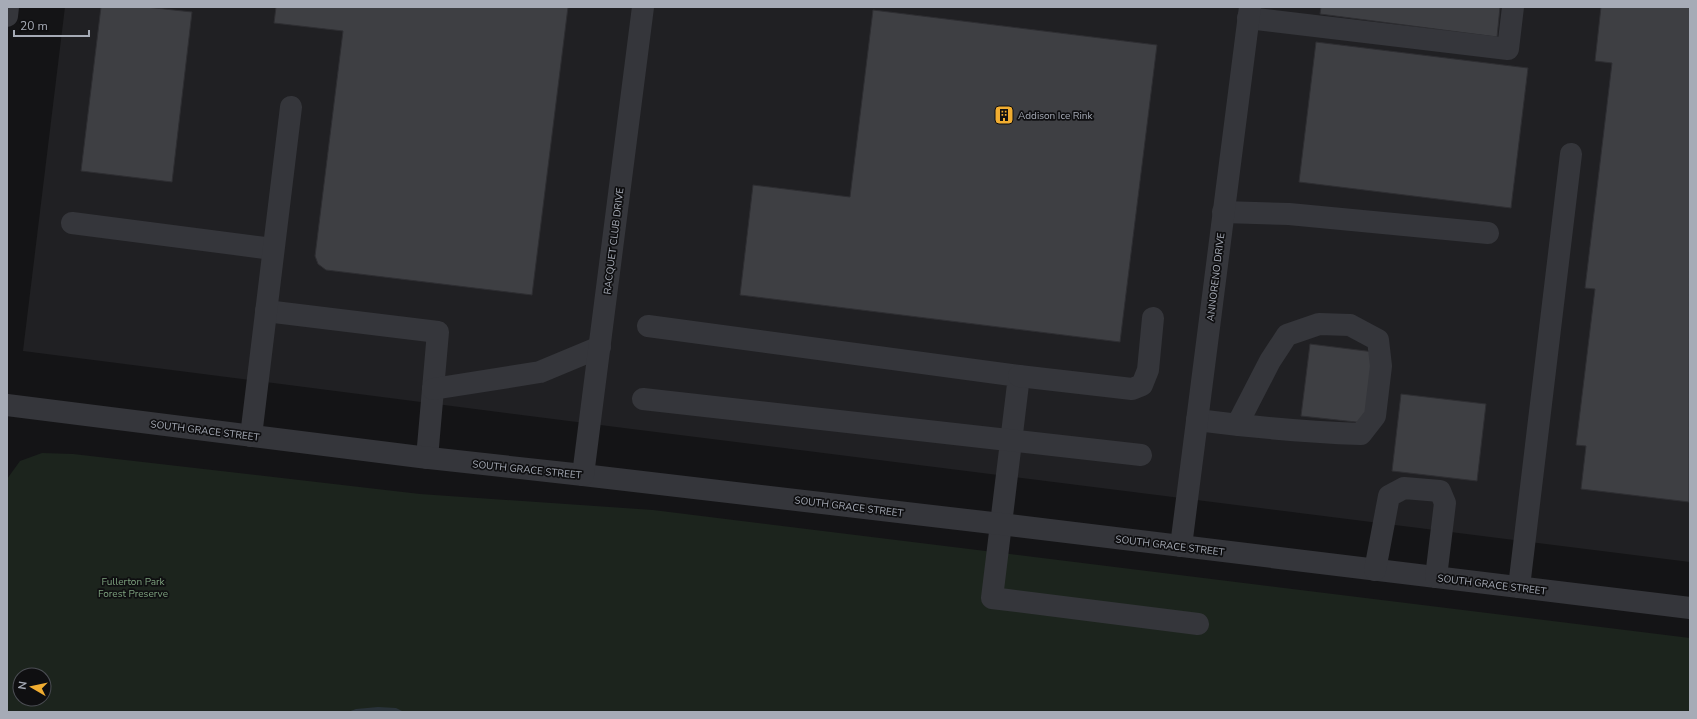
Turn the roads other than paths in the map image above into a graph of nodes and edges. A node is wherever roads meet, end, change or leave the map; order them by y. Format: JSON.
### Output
{"nodes":[{"id":1,"x":8,"y":7,"type":"edge"},
{"id":2,"x":643,"y":7,"type":"edge"},
{"id":3,"x":1513,"y":7,"type":"edge"},
{"id":4,"x":1249,"y":13,"type":"edge"},
{"id":5,"x":7,"y":16,"type":"edge"},
{"id":6,"x":291,"y":107,"type":"dead end"},
{"id":7,"x":1571,"y":154,"type":"dead end"},
{"id":8,"x":1223,"y":212,"type":"junction"},
{"id":9,"x":72,"y":223,"type":"dead end"},
{"id":10,"x":1488,"y":233,"type":"dead end"},
{"id":11,"x":274,"y":249,"type":"junction"},
{"id":12,"x":266,"y":311,"type":"junction"},
{"id":13,"x":1153,"y":318,"type":"dead end"},
{"id":14,"x":648,"y":326,"type":"dead end"},
{"id":15,"x":600,"y":347,"type":"junction"},
{"id":16,"x":1019,"y":376,"type":"junction"},
{"id":17,"x":433,"y":389,"type":"junction"},
{"id":18,"x":643,"y":399,"type":"dead end"},
{"id":19,"x":7,"y":405,"type":"edge"},
{"id":20,"x":1197,"y":420,"type":"junction"},
{"id":21,"x":1238,"y":425,"type":"junction"},
{"id":22,"x":251,"y":436,"type":"junction"},
{"id":23,"x":1012,"y":439,"type":"junction"},
{"id":24,"x":1141,"y":455,"type":"dead end"},
{"id":25,"x":426,"y":458,"type":"junction"},
{"id":26,"x":583,"y":475,"type":"junction"},
{"id":27,"x":1001,"y":524,"type":"junction"},
{"id":28,"x":1181,"y":546,"type":"junction"},
{"id":29,"x":1375,"y":570,"type":"junction"},
{"id":30,"x":1436,"y":577,"type":"junction"},
{"id":31,"x":1519,"y":587,"type":"junction"},
{"id":32,"x":1690,"y":608,"type":"edge"},
{"id":33,"x":1198,"y":624,"type":"dead end"}],
"edges":[{"from":1,"to":5,"type":"street"},
{"from":2,"to":15,"type":"street","name":"RACQUET CLUB DRIVE"},
{"from":3,"to":4,"type":"street"},
{"from":4,"to":8,"type":"street","name":"ANNORENO DRIVE"},
{"from":6,"to":11,"type":"street"},
{"from":7,"to":31,"type":"street"},
{"from":8,"to":10,"type":"street"},
{"from":8,"to":20,"type":"street","name":"ANNORENO DRIVE"},
{"from":9,"to":11,"type":"street"},
{"from":11,"to":12,"type":"street"},
{"from":12,"to":17,"type":"street"},
{"from":12,"to":22,"type":"street"},
{"from":13,"to":16,"type":"street"},
{"from":14,"to":16,"type":"street"},
{"from":15,"to":17,"type":"street"},
{"from":15,"to":26,"type":"street","name":"RACQUET CLUB DRIVE"},
{"from":16,"to":23,"type":"street"},
{"from":17,"to":25,"type":"street"},
{"from":18,"to":23,"type":"street"},
{"from":19,"to":22,"type":"street","name":"SOUTH GRACE STREET"},
{"from":20,"to":21,"type":"street"},
{"from":20,"to":28,"type":"street","name":"ANNORENO DRIVE"},
{"from":21,"to":21,"type":"street"},
{"from":22,"to":25,"type":"street","name":"SOUTH GRACE STREET"},
{"from":23,"to":24,"type":"street"},
{"from":23,"to":27,"type":"street"},
{"from":25,"to":26,"type":"street","name":"SOUTH GRACE STREET"},
{"from":26,"to":27,"type":"street","name":"SOUTH GRACE STREET"},
{"from":27,"to":28,"type":"street","name":"SOUTH GRACE STREET"},
{"from":27,"to":33,"type":"street"},
{"from":28,"to":29,"type":"street","name":"SOUTH GRACE STREET"},
{"from":29,"to":30,"type":"street","name":"SOUTH GRACE STREET"},
{"from":29,"to":30,"type":"street"},
{"from":30,"to":31,"type":"street","name":"SOUTH GRACE STREET"},
{"from":31,"to":32,"type":"street","name":"SOUTH GRACE STREET"}]}
